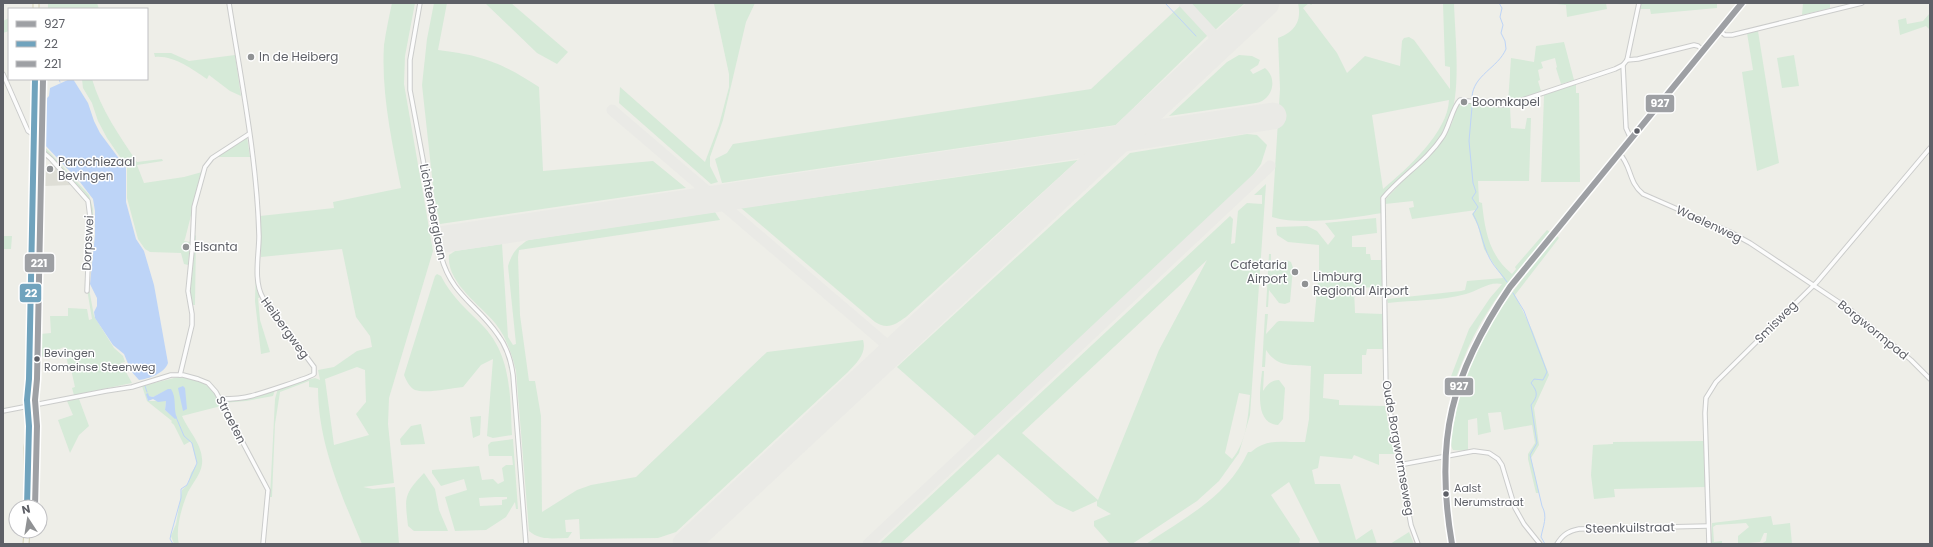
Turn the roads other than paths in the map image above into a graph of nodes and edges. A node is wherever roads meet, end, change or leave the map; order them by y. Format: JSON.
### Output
{"nodes":[{"id":1,"x":229,"y":3,"type":"edge"},
{"id":2,"x":420,"y":3,"type":"edge"},
{"id":3,"x":1639,"y":3,"type":"edge"},
{"id":4,"x":1742,"y":3,"type":"edge"},
{"id":5,"x":1862,"y":3,"type":"edge"},
{"id":6,"x":1720,"y":31,"type":"junction"},
{"id":7,"x":1704,"y":51,"type":"junction"},
{"id":8,"x":1627,"y":60,"type":"junction"},
{"id":9,"x":1623,"y":65,"type":"junction"},
{"id":10,"x":3,"y":74,"type":"edge"},
{"id":11,"x":35,"y":80,"type":"edge"},
{"id":12,"x":34,"y":134,"type":"junction"},
{"id":13,"x":249,"y":134,"type":"junction"},
{"id":14,"x":1631,"y":139,"type":"junction"},
{"id":15,"x":34,"y":144,"type":"junction"},
{"id":16,"x":1930,"y":148,"type":"edge"},
{"id":17,"x":1619,"y":153,"type":"junction"},
{"id":18,"x":1814,"y":285,"type":"junction"},
{"id":19,"x":87,"y":292,"type":"dead end"},
{"id":20,"x":180,"y":375,"type":"junction"},
{"id":21,"x":1930,"y":379,"type":"edge"},
{"id":22,"x":220,"y":399,"type":"junction"},
{"id":23,"x":29,"y":406,"type":"junction"},
{"id":24,"x":3,"y":411,"type":"edge"},
{"id":25,"x":1445,"y":458,"type":"junction"},
{"id":26,"x":1399,"y":464,"type":"junction"},
{"id":27,"x":27,"y":499,"type":"edge"},
{"id":28,"x":1708,"y":526,"type":"junction"},
{"id":29,"x":263,"y":544,"type":"edge"},
{"id":30,"x":526,"y":544,"type":"edge"},
{"id":31,"x":1418,"y":544,"type":"edge"},
{"id":32,"x":1452,"y":544,"type":"edge"},
{"id":33,"x":1540,"y":544,"type":"edge"},
{"id":34,"x":1557,"y":544,"type":"edge"},
{"id":35,"x":1708,"y":544,"type":"edge"}],
"edges":[{"from":1,"to":13,"type":"street","name":"Heibergweg"},
{"from":2,"to":30,"type":"street","name":"Lichtenberglaan"},
{"from":3,"to":8,"type":"street"},
{"from":4,"to":6,"type":"main road"},
{"from":5,"to":6,"type":"street"},
{"from":6,"to":7,"type":"main road"},
{"from":7,"to":8,"type":"street"},
{"from":7,"to":14,"type":"main road"},
{"from":8,"to":9,"type":"street"},
{"from":9,"to":14,"type":"street"},
{"from":9,"to":26,"type":"street","name":"Oude Borgwormseweg"},
{"from":10,"to":12,"type":"street"},
{"from":11,"to":12,"type":"main road"},
{"from":12,"to":15,"type":"main road"},
{"from":13,"to":20,"type":"street"},
{"from":13,"to":22,"type":"street","name":"Heibergweg"},
{"from":14,"to":17,"type":"main road"},
{"from":15,"to":19,"type":"street","name":"Dorpswei"},
{"from":15,"to":23,"type":"main road"},
{"from":16,"to":18,"type":"street","name":"Smisweg"},
{"from":17,"to":18,"type":"street","name":"Waelenweg"},
{"from":17,"to":25,"type":"main road"},
{"from":18,"to":21,"type":"street","name":"Borgwormpad"},
{"from":18,"to":28,"type":"street","name":"Smisweg"},
{"from":20,"to":22,"type":"street","name":"Straeten"},
{"from":20,"to":23,"type":"street","name":"Straeten"},
{"from":22,"to":29,"type":"street","name":"Straeten"},
{"from":23,"to":24,"type":"street","name":"Straeten"},
{"from":23,"to":27,"type":"main road"},
{"from":25,"to":26,"type":"street"},
{"from":25,"to":32,"type":"main road"},
{"from":25,"to":33,"type":"street"},
{"from":26,"to":31,"type":"street","name":"Oude Borgwormseweg"},
{"from":28,"to":34,"type":"street","name":"Steenkuilstraat"},
{"from":28,"to":35,"type":"street","name":"Smisweg"}]}
